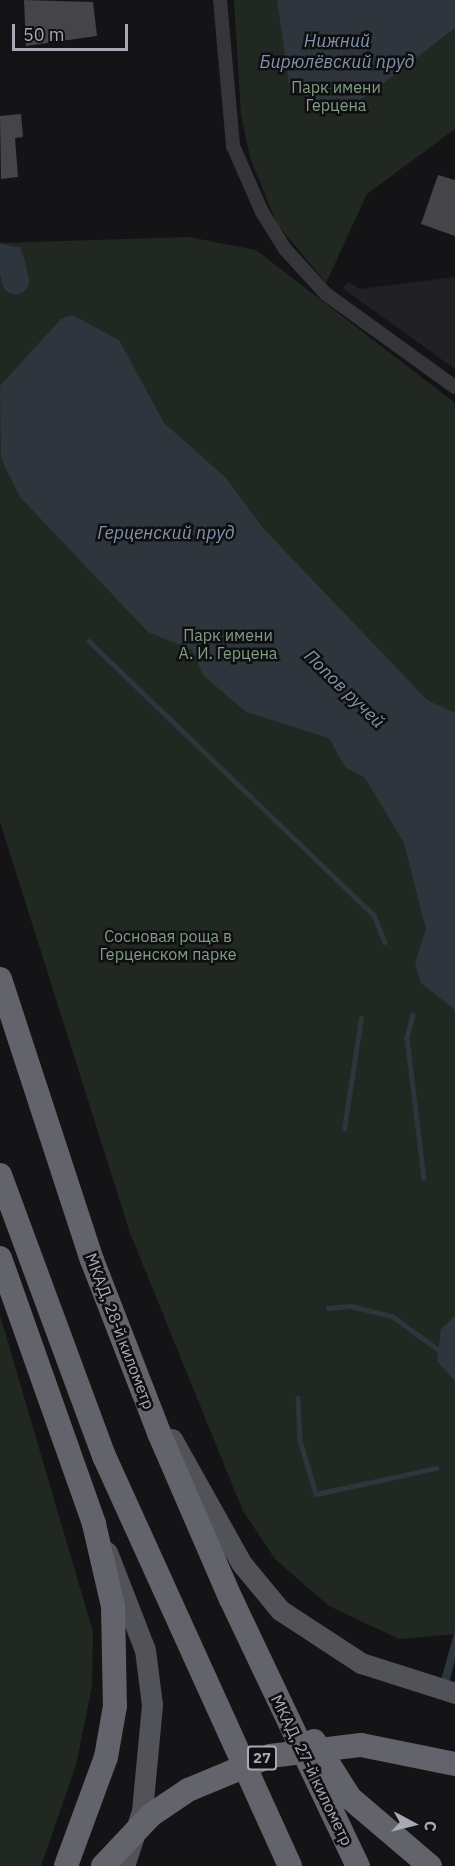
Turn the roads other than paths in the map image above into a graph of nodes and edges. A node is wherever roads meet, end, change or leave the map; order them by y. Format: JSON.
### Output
{"nodes":[{"id":1,"x":220,"y":0,"type":"edge"},
{"id":2,"x":455,"y":387,"type":"edge"},
{"id":3,"x":0,"y":979,"type":"edge"},
{"id":4,"x":0,"y":1175,"type":"edge"},
{"id":5,"x":0,"y":1258,"type":"edge"},
{"id":6,"x":125,"y":1347,"type":"junction"},
{"id":7,"x":94,"y":1524,"type":"junction"},
{"id":8,"x":231,"y":1599,"type":"junction"},
{"id":9,"x":265,"y":1673,"type":"joint"},
{"id":10,"x":455,"y":1693,"type":"edge"},
{"id":11,"x":455,"y":1764,"type":"edge"},
{"id":12,"x":66,"y":1866,"type":"edge"},
{"id":13,"x":103,"y":1866,"type":"edge"},
{"id":14,"x":124,"y":1866,"type":"edge"},
{"id":15,"x":290,"y":1866,"type":"edge"},
{"id":16,"x":358,"y":1866,"type":"edge"},
{"id":17,"x":430,"y":1866,"type":"edge"}],
"edges":[{"from":1,"to":2,"type":"street"},
{"from":3,"to":6,"type":"highway","name":"МКАД, 28-й километр"},
{"from":4,"to":15,"type":"highway"},
{"from":5,"to":7,"type":"highway"},
{"from":6,"to":8,"type":"highway","name":"МКАД, 28-й километр"},
{"from":6,"to":10,"type":"main road"},
{"from":7,"to":12,"type":"highway"},
{"from":7,"to":14,"type":"main road"},
{"from":8,"to":9,"type":"highway","name":"МКАД, 28-й километр"},
{"from":8,"to":17,"type":"highway"},
{"from":9,"to":16,"type":"highway","name":"МКАД, 27-й километр"},
{"from":11,"to":13,"type":"highway","number":"27","bridge":true}]}
